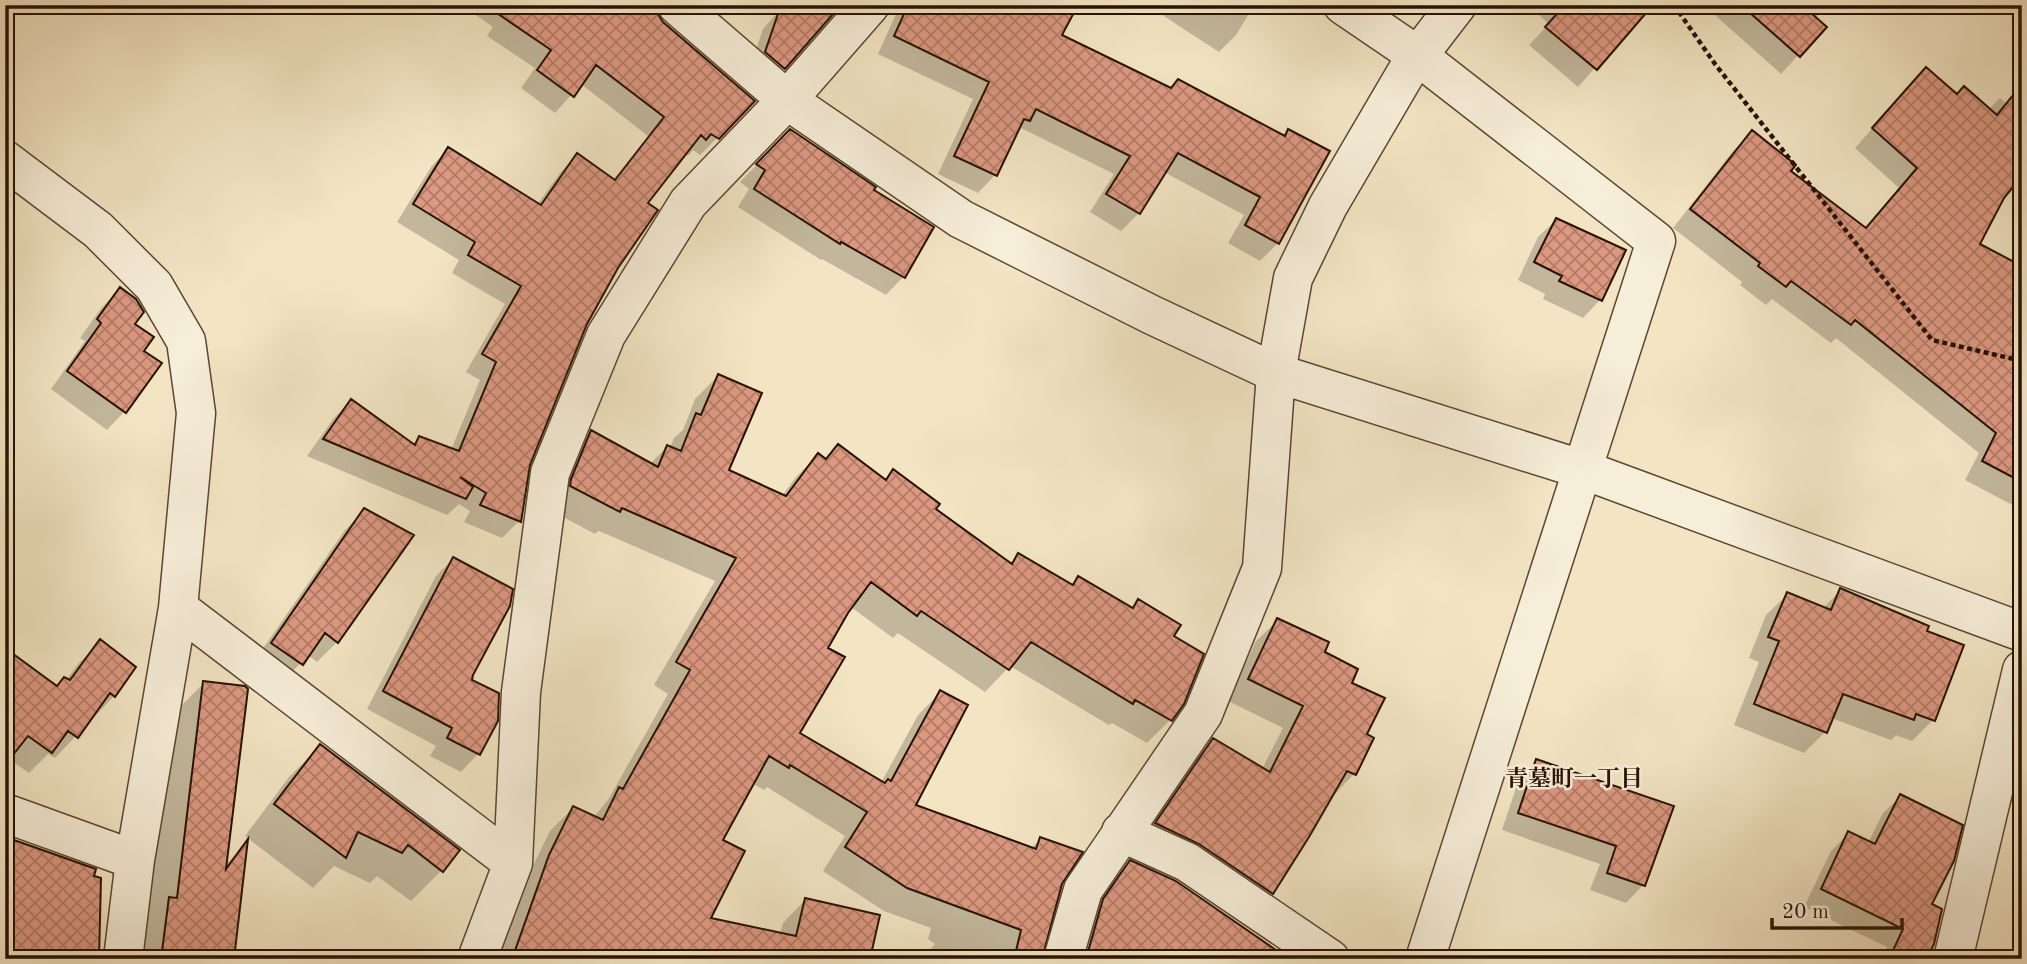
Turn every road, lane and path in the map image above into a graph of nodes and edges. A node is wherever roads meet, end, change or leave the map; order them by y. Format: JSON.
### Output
{"nodes":[{"id":1,"x":677,"y":5,"type":"edge"},
{"id":2,"x":870,"y":5,"type":"edge"},
{"id":3,"x":1343,"y":5,"type":"edge"},
{"id":4,"x":1457,"y":5,"type":"edge"},
{"id":5,"x":1674,"y":5,"type":"edge"},
{"id":6,"x":1418,"y":56,"type":"junction"},
{"id":7,"x":787,"y":100,"type":"junction"},
{"id":8,"x":5,"y":160,"type":"edge"},
{"id":9,"x":2022,"y":361,"type":"edge"},
{"id":10,"x":1276,"y":373,"type":"junction"},
{"id":11,"x":1584,"y":470,"type":"junction"},
{"id":12,"x":178,"y":608,"type":"junction"},
{"id":13,"x":2022,"y":632,"type":"edge"},
{"id":14,"x":2022,"y":670,"type":"edge"},
{"id":15,"x":5,"y":813,"type":"edge"},
{"id":16,"x":1121,"y":832,"type":"junction"},
{"id":17,"x":135,"y":860,"type":"junction"},
{"id":18,"x":513,"y":863,"type":"junction"},
{"id":19,"x":123,"y":959,"type":"edge"},
{"id":20,"x":477,"y":959,"type":"edge"},
{"id":21,"x":1063,"y":959,"type":"edge"},
{"id":22,"x":1329,"y":959,"type":"edge"},
{"id":23,"x":1425,"y":959,"type":"edge"},
{"id":24,"x":1953,"y":959,"type":"edge"}],
"edges":[{"from":1,"to":7,"type":"street"},
{"from":2,"to":7,"type":"street"},
{"from":3,"to":6,"type":"street"},
{"from":4,"to":6,"type":"street"},
{"from":5,"to":9,"type":"path"},
{"from":6,"to":10,"type":"street"},
{"from":6,"to":11,"type":"street"},
{"from":7,"to":10,"type":"street"},
{"from":7,"to":18,"type":"street"},
{"from":8,"to":12,"type":"street"},
{"from":10,"to":11,"type":"street"},
{"from":10,"to":16,"type":"street"},
{"from":11,"to":13,"type":"street"},
{"from":11,"to":23,"type":"street"},
{"from":12,"to":17,"type":"street"},
{"from":12,"to":18,"type":"street"},
{"from":14,"to":24,"type":"street"},
{"from":15,"to":17,"type":"street"},
{"from":16,"to":21,"type":"street"},
{"from":16,"to":22,"type":"street"},
{"from":17,"to":19,"type":"street"},
{"from":18,"to":20,"type":"street"}]}
